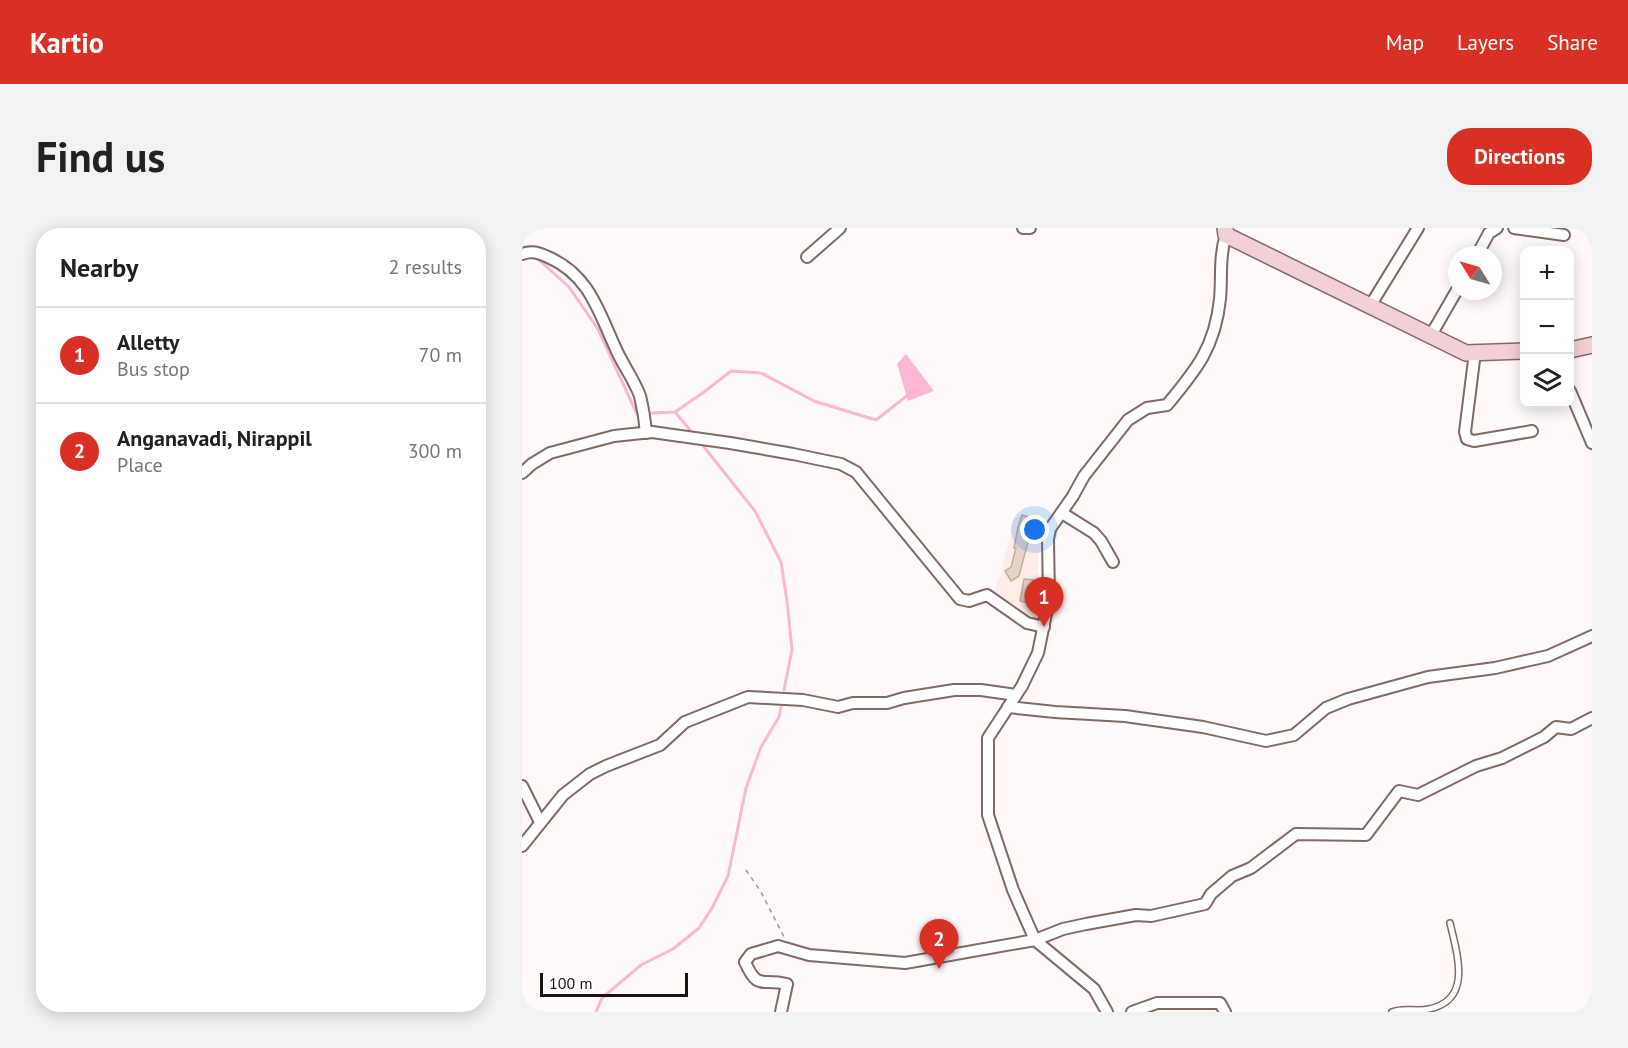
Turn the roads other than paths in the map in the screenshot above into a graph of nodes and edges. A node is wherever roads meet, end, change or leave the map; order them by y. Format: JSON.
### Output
{"nodes":[{"id":1,"x":840,"y":228,"type":"edge"},
{"id":2,"x":1023,"y":228,"type":"edge"},
{"id":3,"x":1030,"y":228,"type":"edge"},
{"id":4,"x":1418,"y":228,"type":"edge"},
{"id":5,"x":1497,"y":228,"type":"edge"},
{"id":6,"x":1514,"y":228,"type":"edge"},
{"id":7,"x":1225,"y":231,"type":"edge"},
{"id":8,"x":1564,"y":235,"type":"dead end"},
{"id":9,"x":1482,"y":246,"type":"edge"},
{"id":10,"x":522,"y":254,"type":"edge"},
{"id":11,"x":807,"y":257,"type":"dead end"},
{"id":12,"x":1451,"y":300,"type":"edge"},
{"id":13,"x":1370,"y":306,"type":"junction"},
{"id":14,"x":1431,"y":335,"type":"junction"},
{"id":15,"x":1592,"y":345,"type":"edge"},
{"id":16,"x":1574,"y":349,"type":"edge"},
{"id":17,"x":1520,"y":351,"type":"edge"},
{"id":18,"x":1475,"y":352,"type":"junction"},
{"id":19,"x":1574,"y":402,"type":"edge"},
{"id":20,"x":1532,"y":431,"type":"dead end"},
{"id":21,"x":646,"y":433,"type":"junction"},
{"id":22,"x":1592,"y":443,"type":"edge"},
{"id":23,"x":522,"y":473,"type":"edge"},
{"id":24,"x":1062,"y":513,"type":"junction"},
{"id":25,"x":1113,"y":562,"type":"dead end"},
{"id":26,"x":1044,"y":627,"type":"junction"},
{"id":27,"x":1592,"y":636,"type":"edge"},
{"id":28,"x":1016,"y":695,"type":"junction"},
{"id":29,"x":1008,"y":707,"type":"junction"},
{"id":30,"x":1592,"y":718,"type":"edge"},
{"id":31,"x":522,"y":786,"type":"edge"},
{"id":32,"x":540,"y":822,"type":"junction"},
{"id":33,"x":522,"y":846,"type":"edge"},
{"id":34,"x":1450,"y":923,"type":"dead end"},
{"id":35,"x":1035,"y":940,"type":"junction"},
{"id":36,"x":781,"y":1012,"type":"edge"},
{"id":37,"x":1107,"y":1012,"type":"edge"},
{"id":38,"x":1132,"y":1012,"type":"edge"},
{"id":39,"x":1225,"y":1012,"type":"edge"},
{"id":40,"x":1392,"y":1012,"type":"edge"}],
"edges":[{"from":1,"to":11,"type":"street"},
{"from":2,"to":3,"type":"street"},
{"from":4,"to":13,"type":"street"},
{"from":5,"to":9,"type":"street"},
{"from":6,"to":8,"type":"street"},
{"from":7,"to":13,"type":"main road"},
{"from":7,"to":24,"type":"street"},
{"from":10,"to":21,"type":"street"},
{"from":12,"to":14,"type":"street"},
{"from":13,"to":14,"type":"main road"},
{"from":14,"to":18,"type":"main road"},
{"from":15,"to":16,"type":"main road"},
{"from":17,"to":18,"type":"main road"},
{"from":18,"to":20,"type":"street"},
{"from":19,"to":22,"type":"street"},
{"from":21,"to":23,"type":"street"},
{"from":21,"to":26,"type":"street"},
{"from":24,"to":25,"type":"street"},
{"from":24,"to":26,"type":"street"},
{"from":26,"to":28,"type":"street"},
{"from":27,"to":29,"type":"street"},
{"from":28,"to":29,"type":"street"},
{"from":28,"to":32,"type":"street"},
{"from":29,"to":35,"type":"street"},
{"from":30,"to":35,"type":"street"},
{"from":31,"to":32,"type":"street"},
{"from":32,"to":33,"type":"street"},
{"from":34,"to":40,"type":"lane"},
{"from":35,"to":36,"type":"street"},
{"from":35,"to":37,"type":"street"},
{"from":38,"to":39,"type":"street"}]}
